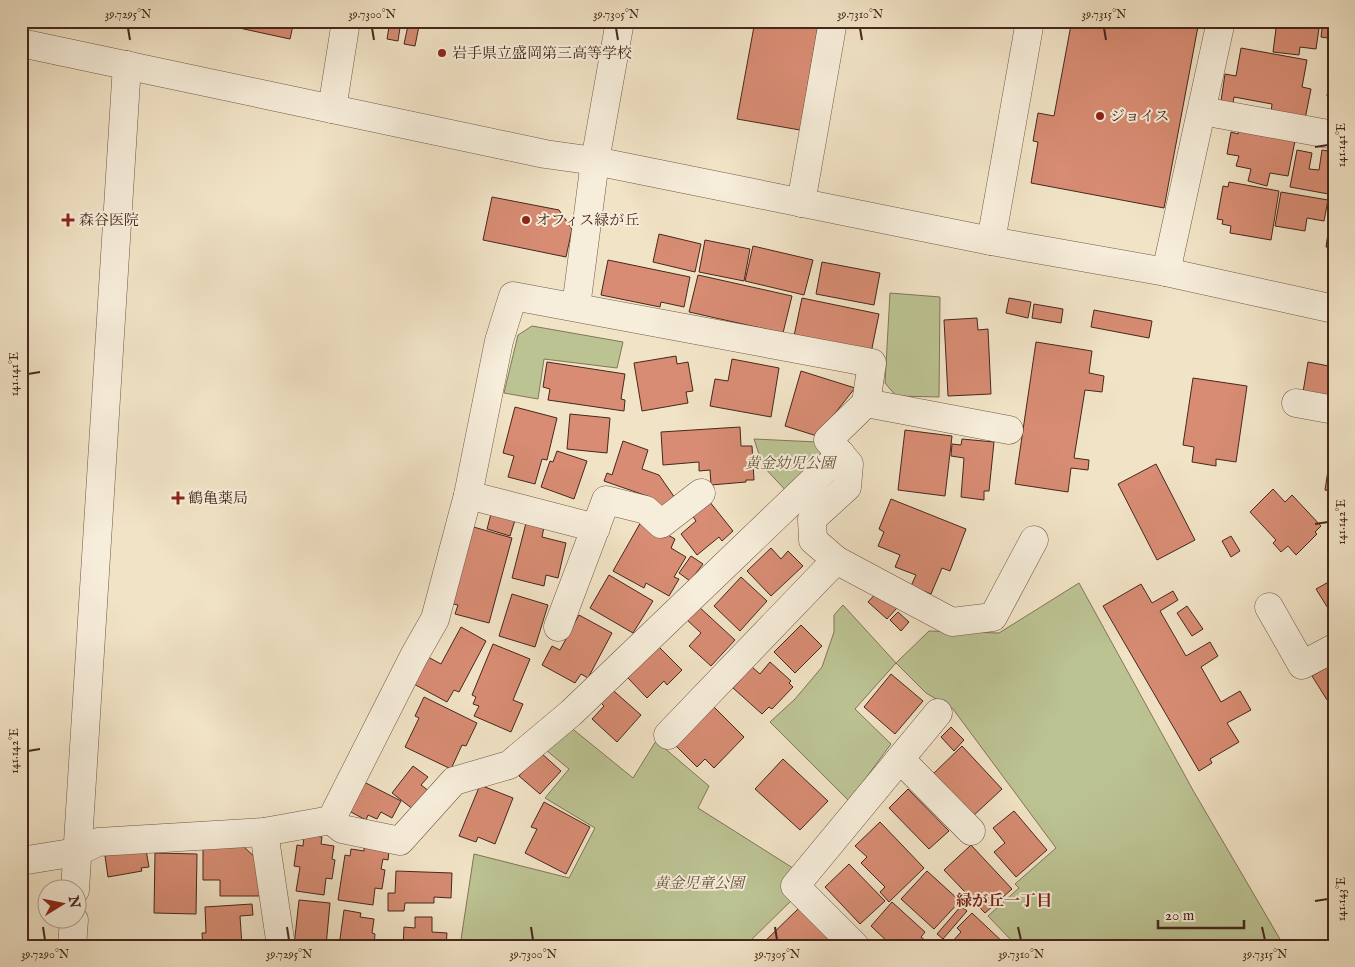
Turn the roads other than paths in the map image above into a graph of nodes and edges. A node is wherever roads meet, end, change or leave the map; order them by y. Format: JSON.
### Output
{"nodes":[{"id":1,"x":346,"y":21,"type":"edge"},
{"id":2,"x":620,"y":21,"type":"edge"},
{"id":3,"x":833,"y":21,"type":"edge"},
{"id":4,"x":1030,"y":21,"type":"edge"},
{"id":5,"x":1221,"y":21,"type":"edge"},
{"id":6,"x":21,"y":44,"type":"edge"},
{"id":7,"x":127,"y":65,"type":"junction"},
{"id":8,"x":332,"y":109,"type":"junction"},
{"id":9,"x":1202,"y":111,"type":"junction"},
{"id":10,"x":1334,"y":135,"type":"edge"},
{"id":11,"x":595,"y":161,"type":"junction"},
{"id":12,"x":801,"y":203,"type":"junction"},
{"id":13,"x":991,"y":241,"type":"junction"},
{"id":14,"x":1166,"y":272,"type":"junction"},
{"id":15,"x":576,"y":307,"type":"junction"},
{"id":16,"x":1334,"y":309,"type":"edge"},
{"id":17,"x":866,"y":403,"type":"junction"},
{"id":18,"x":1296,"y":404,"type":"dead end"},
{"id":19,"x":1334,"y":410,"type":"edge"},
{"id":20,"x":1009,"y":430,"type":"dead end"},
{"id":21,"x":841,"y":454,"type":"junction"},
{"id":22,"x":701,"y":493,"type":"dead end"},
{"id":23,"x":468,"y":495,"type":"junction"},
{"id":24,"x":596,"y":528,"type":"junction"},
{"id":25,"x":1034,"y":540,"type":"dead end"},
{"id":26,"x":836,"y":560,"type":"junction"},
{"id":27,"x":1269,"y":607,"type":"dead end"},
{"id":28,"x":558,"y":627,"type":"dead end"},
{"id":29,"x":1334,"y":648,"type":"edge"},
{"id":30,"x":938,"y":713,"type":"dead end"},
{"id":31,"x":668,"y":735,"type":"dead end"},
{"id":32,"x":900,"y":759,"type":"junction"},
{"id":33,"x":331,"y":820,"type":"junction"},
{"id":34,"x":971,"y":831,"type":"dead end"},
{"id":35,"x":264,"y":832,"type":"junction"},
{"id":36,"x":77,"y":852,"type":"junction"},
{"id":37,"x":21,"y":861,"type":"edge"},
{"id":38,"x":76,"y":880,"type":"edge"},
{"id":39,"x":73,"y":930,"type":"edge"},
{"id":40,"x":72,"y":946,"type":"edge"},
{"id":41,"x":281,"y":946,"type":"edge"},
{"id":42,"x":855,"y":946,"type":"edge"}],
"edges":[{"from":1,"to":8,"type":"street"},
{"from":2,"to":11,"type":"street"},
{"from":3,"to":12,"type":"street"},
{"from":4,"to":13,"type":"street"},
{"from":5,"to":9,"type":"street"},
{"from":6,"to":7,"type":"street"},
{"from":7,"to":8,"type":"street"},
{"from":7,"to":36,"type":"street"},
{"from":8,"to":11,"type":"street"},
{"from":9,"to":10,"type":"street"},
{"from":9,"to":14,"type":"street"},
{"from":11,"to":12,"type":"street"},
{"from":11,"to":15,"type":"street"},
{"from":12,"to":13,"type":"street"},
{"from":13,"to":14,"type":"street"},
{"from":14,"to":16,"type":"street"},
{"from":15,"to":17,"type":"street"},
{"from":15,"to":23,"type":"street"},
{"from":17,"to":20,"type":"street"},
{"from":17,"to":21,"type":"street"},
{"from":18,"to":19,"type":"street"},
{"from":21,"to":26,"type":"street"},
{"from":21,"to":33,"type":"street"},
{"from":22,"to":24,"type":"street"},
{"from":23,"to":24,"type":"street"},
{"from":23,"to":33,"type":"street"},
{"from":24,"to":28,"type":"street"},
{"from":25,"to":26,"type":"street"},
{"from":26,"to":31,"type":"street"},
{"from":27,"to":29,"type":"street"},
{"from":30,"to":32,"type":"street"},
{"from":32,"to":34,"type":"street"},
{"from":32,"to":42,"type":"street"},
{"from":33,"to":35,"type":"street"},
{"from":35,"to":36,"type":"street"},
{"from":35,"to":41,"type":"street"},
{"from":36,"to":37,"type":"street"},
{"from":36,"to":38,"type":"street"},
{"from":39,"to":40,"type":"street"}]}
